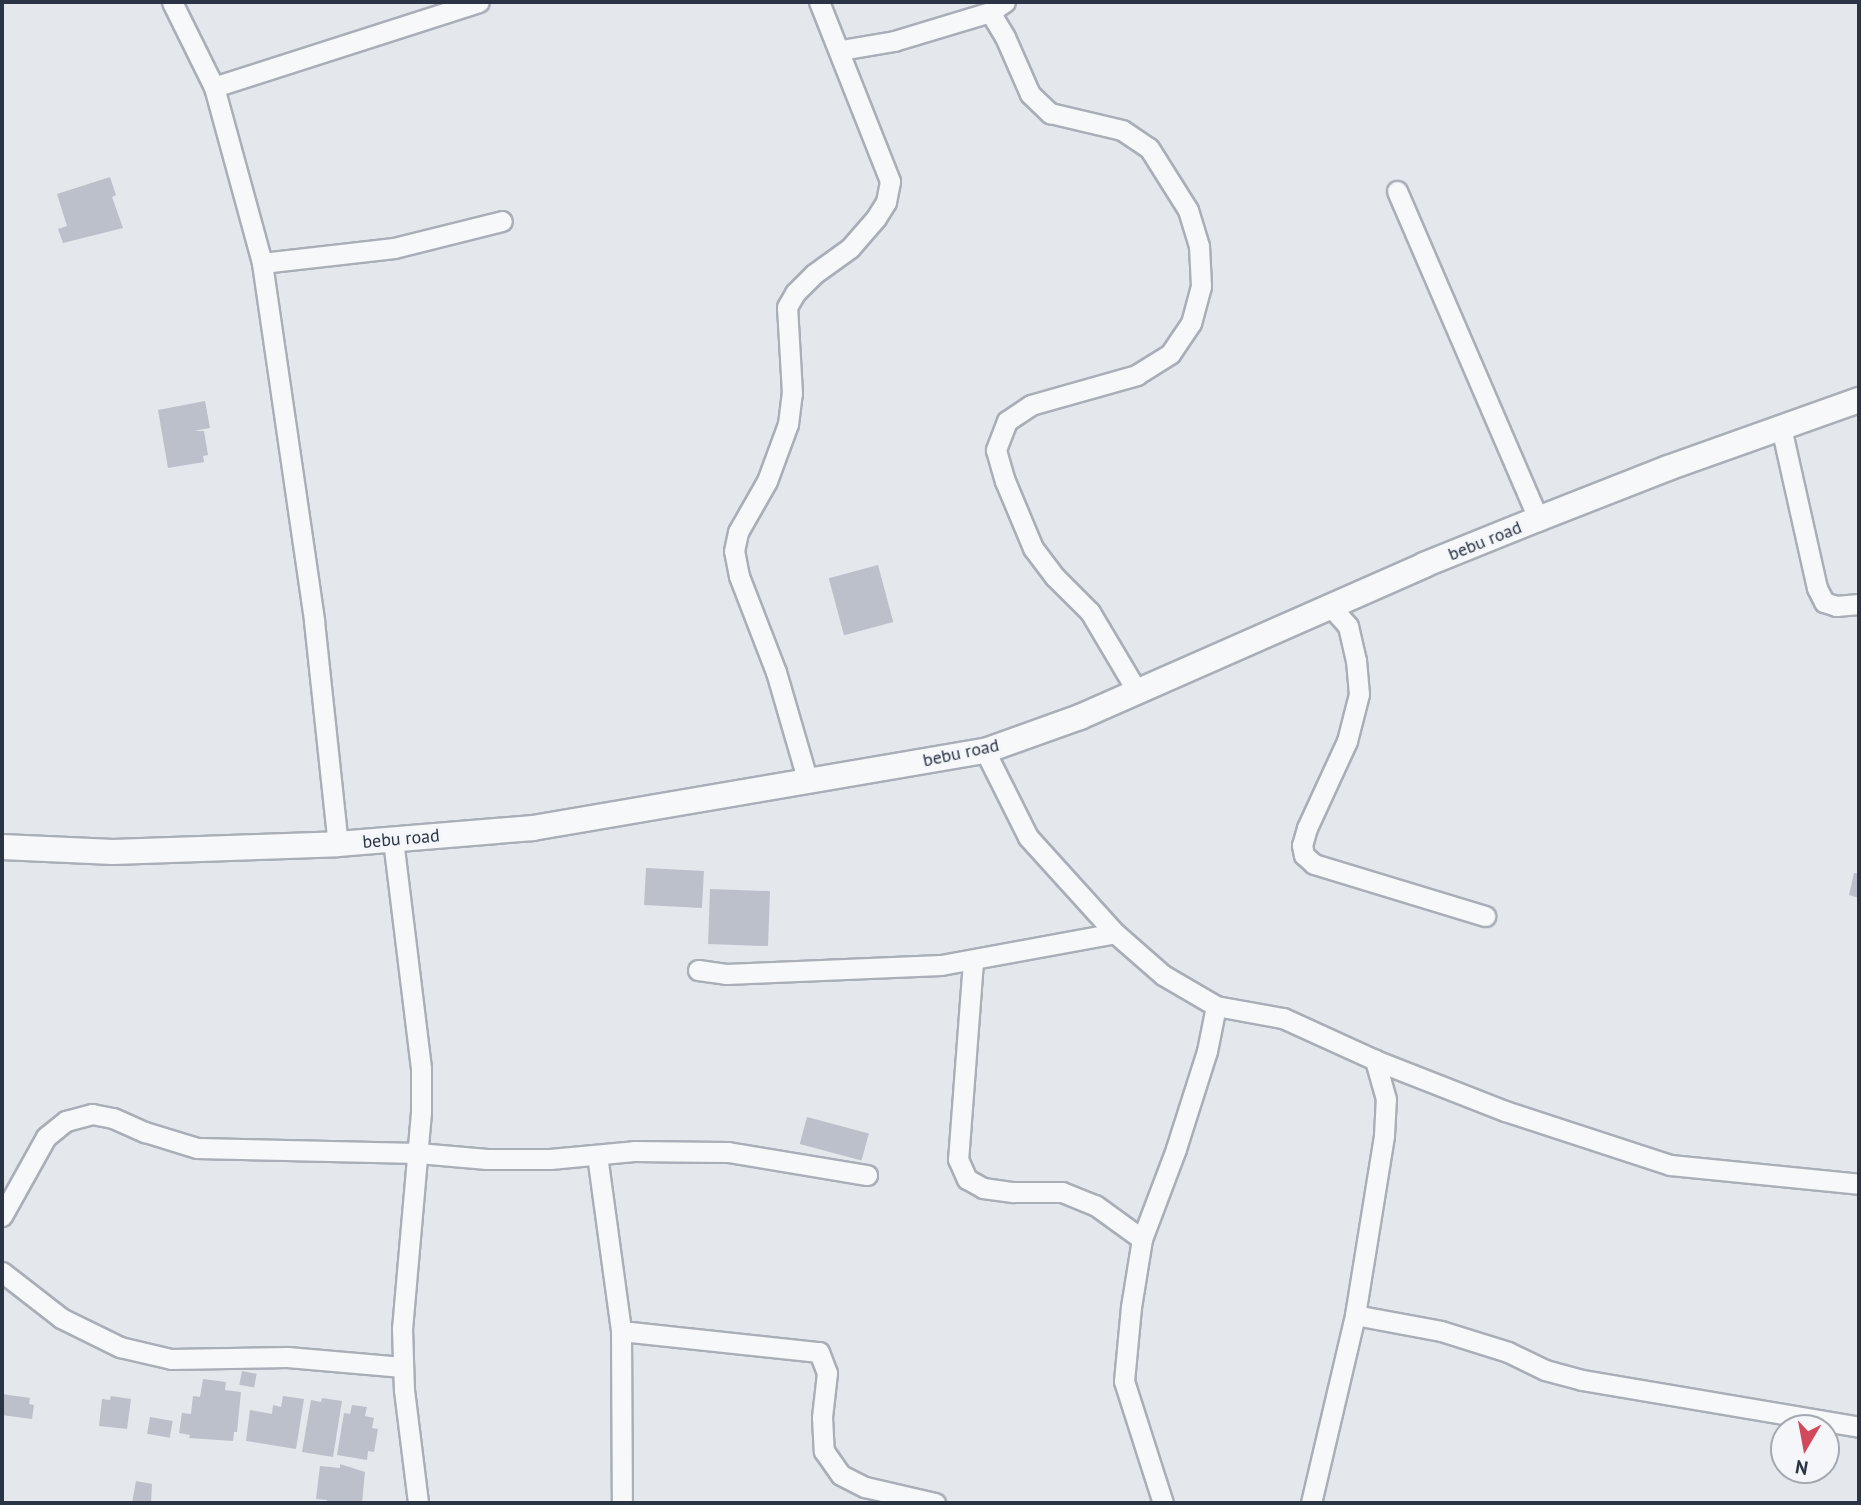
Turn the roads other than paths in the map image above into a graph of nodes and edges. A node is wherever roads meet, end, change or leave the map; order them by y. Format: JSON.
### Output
{"nodes":[{"id":1,"x":172,"y":2,"type":"edge"},
{"id":2,"x":479,"y":2,"type":"edge"},
{"id":3,"x":819,"y":2,"type":"edge"},
{"id":4,"x":997,"y":7,"type":"edge"},
{"id":5,"x":841,"y":50,"type":"junction"},
{"id":6,"x":214,"y":87,"type":"junction"},
{"id":7,"x":1397,"y":191,"type":"dead end"},
{"id":8,"x":502,"y":221,"type":"dead end"},
{"id":9,"x":262,"y":263,"type":"junction"},
{"id":10,"x":1859,"y":400,"type":"edge"},
{"id":11,"x":1781,"y":426,"type":"junction"},
{"id":12,"x":1538,"y":519,"type":"junction"},
{"id":13,"x":1859,"y":604,"type":"edge"},
{"id":14,"x":1331,"y":607,"type":"junction"},
{"id":15,"x":1137,"y":691,"type":"junction"},
{"id":16,"x":985,"y":751,"type":"junction"},
{"id":17,"x":808,"y":782,"type":"junction"},
{"id":18,"x":393,"y":840,"type":"junction"},
{"id":19,"x":338,"y":844,"type":"junction"},
{"id":20,"x":2,"y":847,"type":"edge"},
{"id":21,"x":1485,"y":916,"type":"dead end"},
{"id":22,"x":1115,"y":933,"type":"junction"},
{"id":23,"x":973,"y":961,"type":"junction"},
{"id":24,"x":698,"y":970,"type":"dead end"},
{"id":25,"x":1216,"y":1006,"type":"junction"},
{"id":26,"x":1375,"y":1060,"type":"junction"},
{"id":27,"x":418,"y":1153,"type":"junction"},
{"id":28,"x":597,"y":1156,"type":"junction"},
{"id":29,"x":867,"y":1175,"type":"dead end"},
{"id":30,"x":1859,"y":1184,"type":"edge"},
{"id":31,"x":2,"y":1216,"type":"edge"},
{"id":32,"x":1142,"y":1239,"type":"junction"},
{"id":33,"x":2,"y":1272,"type":"edge"},
{"id":34,"x":1355,"y":1315,"type":"junction"},
{"id":35,"x":621,"y":1331,"type":"junction"},
{"id":36,"x":402,"y":1367,"type":"junction"},
{"id":37,"x":1859,"y":1427,"type":"edge"},
{"id":38,"x":418,"y":1503,"type":"edge"},
{"id":39,"x":622,"y":1503,"type":"edge"},
{"id":40,"x":935,"y":1503,"type":"edge"},
{"id":41,"x":1163,"y":1503,"type":"edge"},
{"id":42,"x":1311,"y":1503,"type":"edge"}],
"edges":[{"from":1,"to":6,"type":"street"},
{"from":2,"to":6,"type":"street"},
{"from":3,"to":5,"type":"street"},
{"from":4,"to":5,"type":"street"},
{"from":4,"to":15,"type":"street"},
{"from":5,"to":17,"type":"street"},
{"from":6,"to":9,"type":"street"},
{"from":7,"to":12,"type":"street"},
{"from":8,"to":9,"type":"street"},
{"from":9,"to":19,"type":"street"},
{"from":10,"to":11,"type":"street","name":"bebu road"},
{"from":11,"to":12,"type":"street","name":"bebu road"},
{"from":11,"to":13,"type":"street"},
{"from":12,"to":14,"type":"street","name":"bebu road"},
{"from":14,"to":15,"type":"street","name":"bebu road"},
{"from":14,"to":21,"type":"street"},
{"from":15,"to":16,"type":"street","name":"bebu road"},
{"from":16,"to":17,"type":"street","name":"bebu road"},
{"from":16,"to":22,"type":"street"},
{"from":17,"to":18,"type":"street","name":"bebu road"},
{"from":18,"to":19,"type":"street","name":"bebu road"},
{"from":18,"to":27,"type":"street"},
{"from":19,"to":20,"type":"street","name":"bebu road"},
{"from":22,"to":23,"type":"street"},
{"from":22,"to":25,"type":"street"},
{"from":23,"to":24,"type":"street"},
{"from":23,"to":32,"type":"street"},
{"from":25,"to":26,"type":"street"},
{"from":25,"to":32,"type":"street"},
{"from":26,"to":30,"type":"street"},
{"from":26,"to":34,"type":"street"},
{"from":27,"to":28,"type":"street"},
{"from":27,"to":31,"type":"street"},
{"from":27,"to":36,"type":"street"},
{"from":28,"to":29,"type":"street"},
{"from":28,"to":35,"type":"street"},
{"from":32,"to":41,"type":"street"},
{"from":33,"to":36,"type":"street"},
{"from":34,"to":37,"type":"street"},
{"from":34,"to":42,"type":"street"},
{"from":35,"to":39,"type":"street"},
{"from":35,"to":40,"type":"street"},
{"from":36,"to":38,"type":"street"}]}
